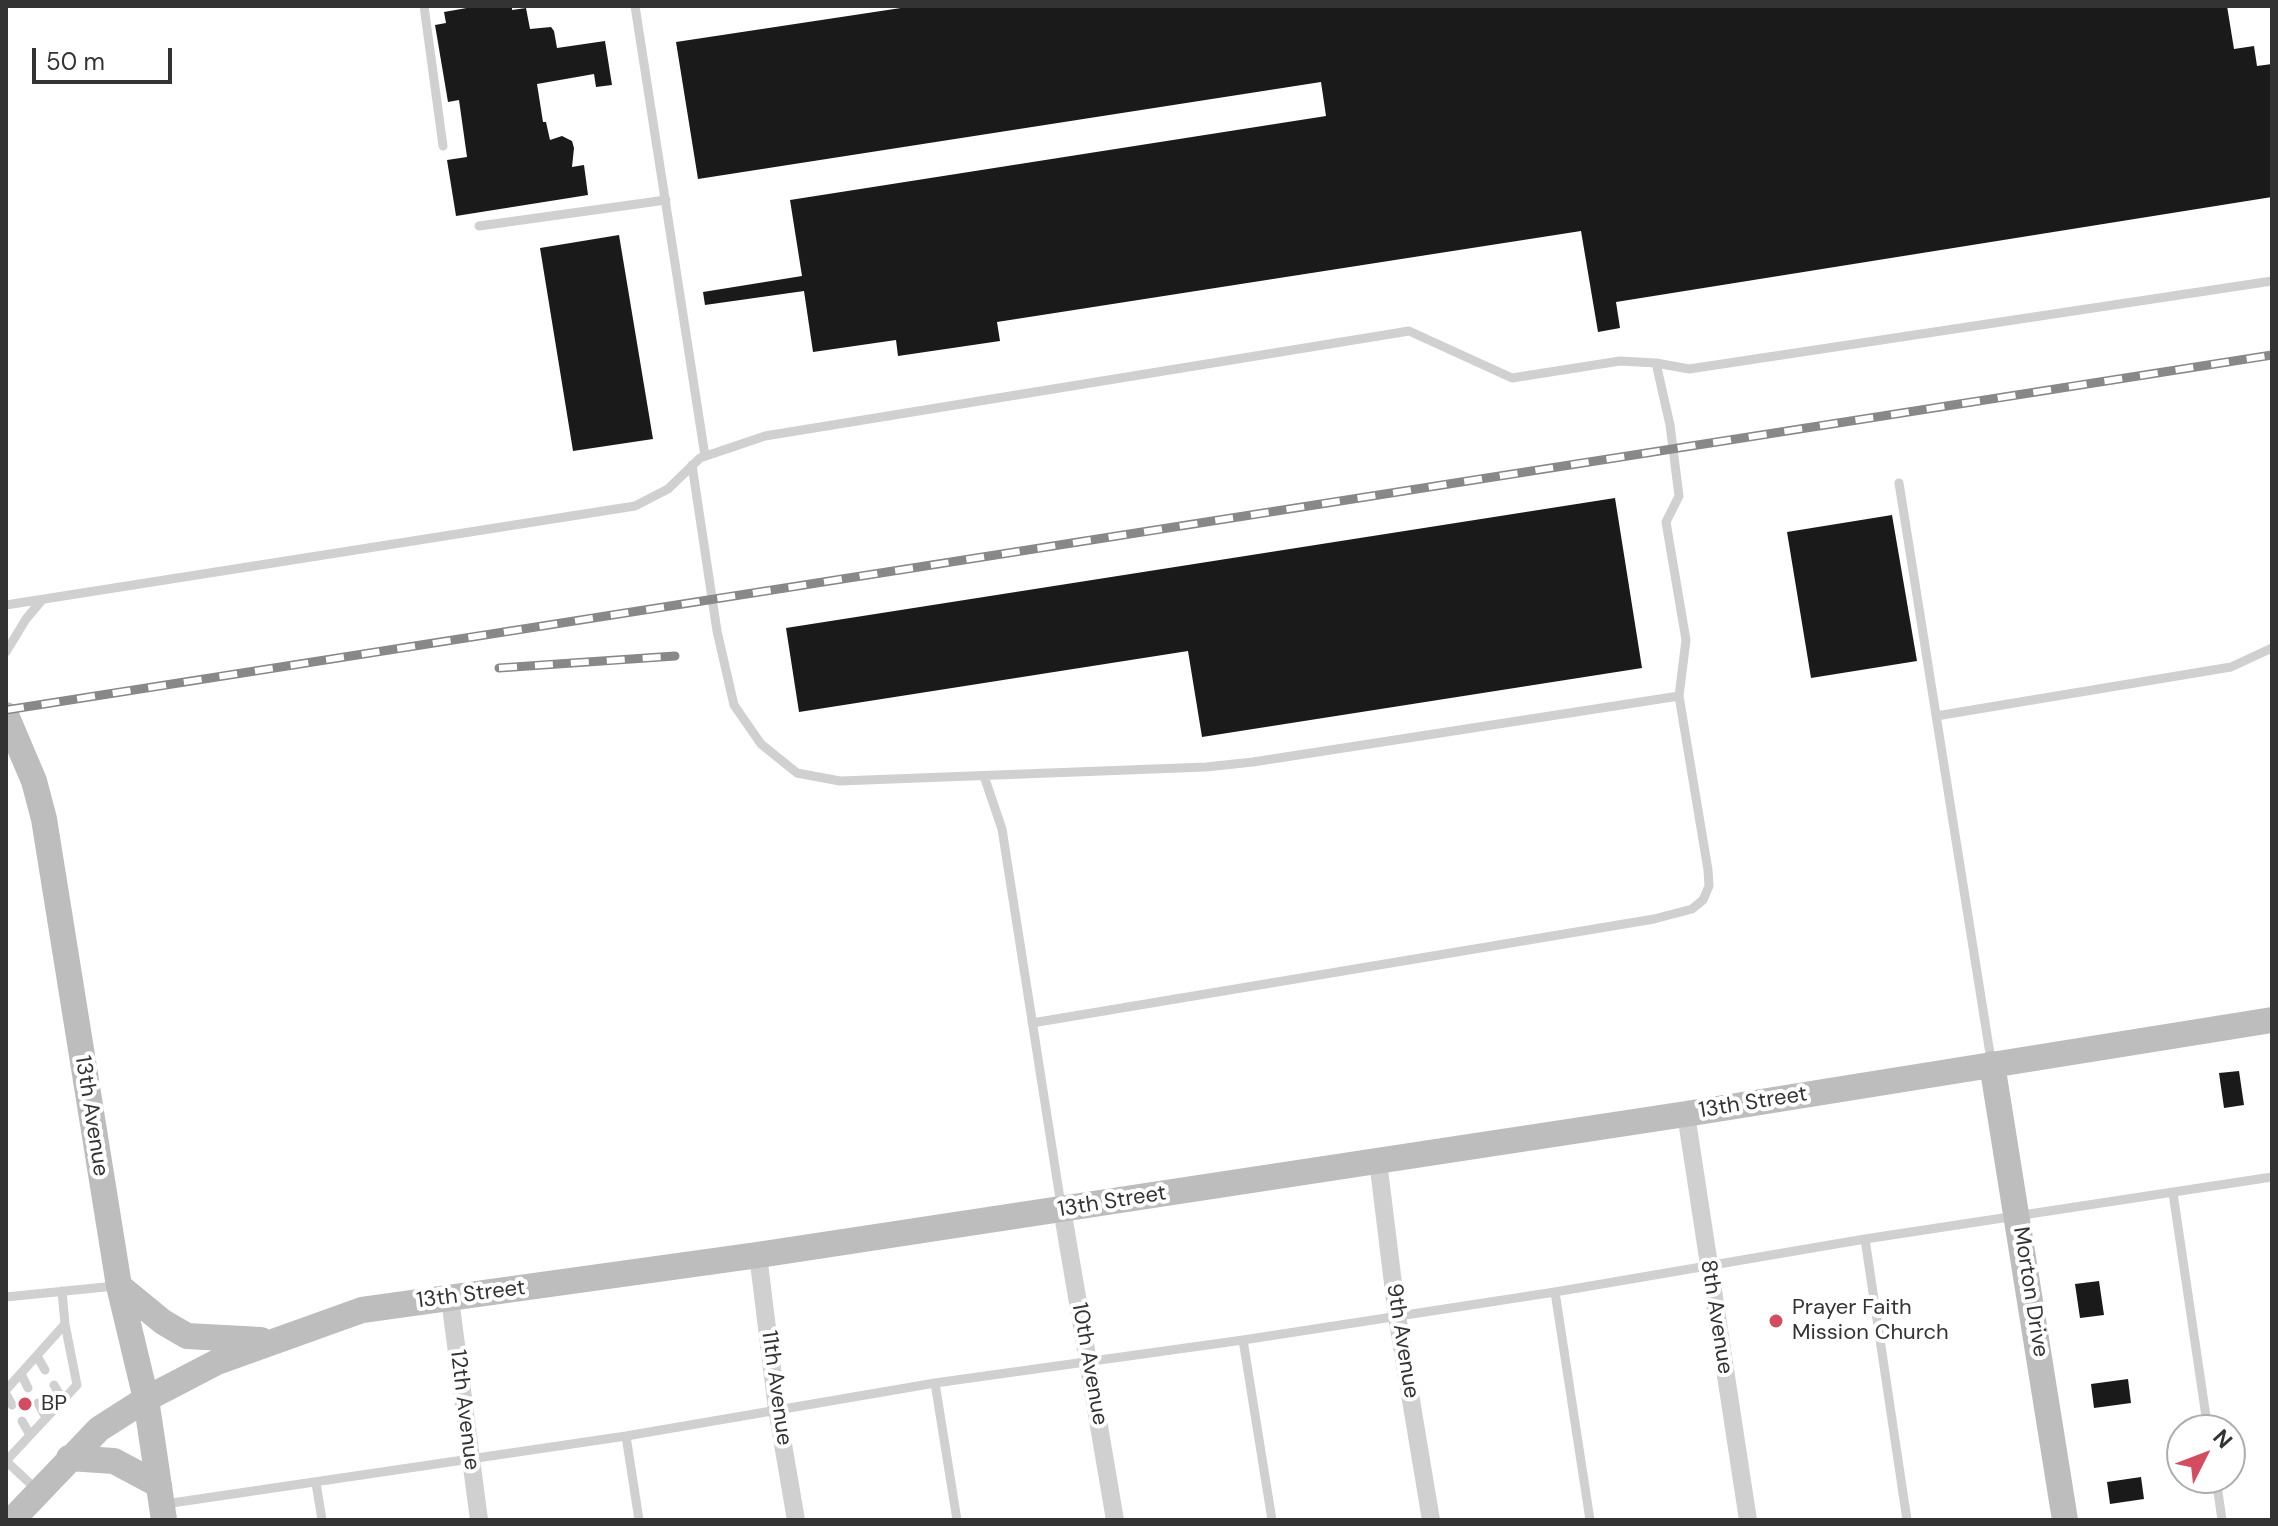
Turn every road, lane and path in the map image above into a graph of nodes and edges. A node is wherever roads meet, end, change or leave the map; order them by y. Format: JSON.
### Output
{"nodes":[{"id":1,"x":424,"y":6,"type":"edge"},
{"id":2,"x":635,"y":6,"type":"edge"},
{"id":3,"x":642,"y":6,"type":"edge"},
{"id":4,"x":443,"y":146,"type":"dead end"},
{"id":5,"x":666,"y":200,"type":"junction"},
{"id":6,"x":479,"y":226,"type":"dead end"},
{"id":7,"x":2272,"y":281,"type":"edge"},
{"id":8,"x":1656,"y":363,"type":"junction"},
{"id":9,"x":705,"y":456,"type":"junction"},
{"id":10,"x":692,"y":465,"type":"junction"},
{"id":11,"x":1899,"y":483,"type":"dead end"},
{"id":12,"x":42,"y":600,"type":"junction"},
{"id":13,"x":6,"y":605,"type":"edge"},
{"id":14,"x":2272,"y":648,"type":"edge"},
{"id":15,"x":6,"y":652,"type":"edge"},
{"id":16,"x":1679,"y":696,"type":"junction"},
{"id":17,"x":6,"y":715,"type":"edge"},
{"id":18,"x":1936,"y":716,"type":"junction"},
{"id":19,"x":984,"y":776,"type":"junction"},
{"id":20,"x":2272,"y":1020,"type":"edge"},
{"id":21,"x":1032,"y":1023,"type":"junction"},
{"id":22,"x":1992,"y":1064,"type":"junction"},
{"id":23,"x":1686,"y":1114,"type":"junction"},
{"id":24,"x":1378,"y":1161,"type":"junction"},
{"id":25,"x":2272,"y":1177,"type":"edge"},
{"id":26,"x":2173,"y":1193,"type":"junction"},
{"id":27,"x":1062,"y":1209,"type":"junction"},
{"id":28,"x":2018,"y":1215,"type":"junction"},
{"id":29,"x":1865,"y":1239,"type":"junction"},
{"id":30,"x":758,"y":1255,"type":"junction"},
{"id":31,"x":1708,"y":1266,"type":"junction"},
{"id":32,"x":119,"y":1286,"type":"junction"},
{"id":33,"x":62,"y":1291,"type":"junction"},
{"id":34,"x":1555,"y":1292,"type":"junction"},
{"id":35,"x":6,"y":1297,"type":"edge"},
{"id":36,"x":450,"y":1299,"type":"junction"},
{"id":37,"x":1397,"y":1316,"type":"junction"},
{"id":38,"x":65,"y":1324,"type":"junction"},
{"id":39,"x":1243,"y":1340,"type":"junction"},
{"id":40,"x":272,"y":1341,"type":"junction"},
{"id":41,"x":37,"y":1356,"type":"junction"},
{"id":42,"x":1089,"y":1361,"type":"junction"},
{"id":43,"x":45,"y":1370,"type":"dead end"},
{"id":44,"x":21,"y":1374,"type":"junction"},
{"id":45,"x":935,"y":1383,"type":"junction"},
{"id":46,"x":54,"y":1385,"type":"dead end"},
{"id":47,"x":28,"y":1388,"type":"dead end"},
{"id":48,"x":6,"y":1392,"type":"edge"},
{"id":49,"x":146,"y":1399,"type":"junction"},
{"id":50,"x":63,"y":1400,"type":"junction"},
{"id":51,"x":38,"y":1403,"type":"dead end"},
{"id":52,"x":12,"y":1405,"type":"dead end"},
{"id":53,"x":777,"y":1409,"type":"junction"},
{"id":54,"x":2206,"y":1414,"type":"edge"},
{"id":55,"x":46,"y":1418,"type":"junction"},
{"id":56,"x":22,"y":1421,"type":"dead end"},
{"id":57,"x":30,"y":1435,"type":"junction"},
{"id":58,"x":626,"y":1436,"type":"junction"},
{"id":59,"x":69,"y":1458,"type":"junction"},
{"id":60,"x":470,"y":1460,"type":"junction"},
{"id":61,"x":6,"y":1461,"type":"edge"},
{"id":62,"x":316,"y":1483,"type":"junction"},
{"id":63,"x":38,"y":1491,"type":"junction"},
{"id":64,"x":2218,"y":1494,"type":"edge"},
{"id":65,"x":162,"y":1503,"type":"edge"},
{"id":66,"x":12,"y":1520,"type":"edge"},
{"id":67,"x":322,"y":1520,"type":"edge"},
{"id":68,"x":479,"y":1520,"type":"edge"},
{"id":69,"x":639,"y":1520,"type":"edge"},
{"id":70,"x":796,"y":1520,"type":"edge"},
{"id":71,"x":957,"y":1520,"type":"edge"},
{"id":72,"x":1115,"y":1520,"type":"edge"},
{"id":73,"x":1272,"y":1520,"type":"edge"},
{"id":74,"x":1431,"y":1520,"type":"edge"},
{"id":75,"x":1590,"y":1520,"type":"edge"},
{"id":76,"x":1748,"y":1520,"type":"edge"},
{"id":77,"x":1907,"y":1520,"type":"edge"},
{"id":78,"x":2065,"y":1520,"type":"edge"},
{"id":79,"x":2222,"y":1520,"type":"edge"}],
"edges":[{"from":1,"to":4,"type":"lane"},
{"from":2,"to":3,"type":"lane"},
{"from":2,"to":5,"type":"lane"},
{"from":5,"to":6,"type":"lane"},
{"from":5,"to":9,"type":"lane"},
{"from":7,"to":8,"type":"lane"},
{"from":8,"to":9,"type":"lane"},
{"from":8,"to":16,"type":"lane"},
{"from":9,"to":10,"type":"lane"},
{"from":10,"to":12,"type":"lane"},
{"from":10,"to":19,"type":"lane"},
{"from":11,"to":18,"type":"lane"},
{"from":12,"to":13,"type":"lane"},
{"from":12,"to":15,"type":"lane"},
{"from":14,"to":18,"type":"lane"},
{"from":16,"to":19,"type":"lane"},
{"from":16,"to":21,"type":"lane"},
{"from":17,"to":32,"type":"street","name":"13th Avenue"},
{"from":18,"to":22,"type":"lane"},
{"from":19,"to":21,"type":"lane"},
{"from":20,"to":22,"type":"street","name":"13th Street"},
{"from":21,"to":27,"type":"lane"},
{"from":22,"to":23,"type":"street","name":"13th Street"},
{"from":22,"to":28,"type":"street","name":"Morton Drive"},
{"from":23,"to":24,"type":"street","name":"13th Street"},
{"from":23,"to":31,"type":"street","name":"8th Avenue"},
{"from":24,"to":27,"type":"street","name":"13th Street"},
{"from":24,"to":37,"type":"street","name":"9th Avenue"},
{"from":25,"to":26,"type":"lane"},
{"from":26,"to":28,"type":"lane"},
{"from":26,"to":54,"type":"lane"},
{"from":27,"to":30,"type":"street","name":"13th Street"},
{"from":27,"to":42,"type":"street","name":"10th Avenue"},
{"from":28,"to":29,"type":"lane"},
{"from":28,"to":78,"type":"street","name":"Morton Drive"},
{"from":29,"to":31,"type":"lane"},
{"from":29,"to":77,"type":"lane"},
{"from":30,"to":36,"type":"street","name":"13th Street"},
{"from":30,"to":53,"type":"street","name":"11th Avenue"},
{"from":31,"to":34,"type":"lane"},
{"from":31,"to":76,"type":"street","name":"8th Avenue"},
{"from":32,"to":33,"type":"lane"},
{"from":32,"to":40,"type":"street"},
{"from":32,"to":49,"type":"street","name":"13th Avenue"},
{"from":33,"to":35,"type":"lane"},
{"from":33,"to":38,"type":"lane"},
{"from":34,"to":37,"type":"lane"},
{"from":34,"to":75,"type":"lane"},
{"from":36,"to":40,"type":"street","name":"13th Street"},
{"from":36,"to":60,"type":"street","name":"12th Avenue"},
{"from":37,"to":39,"type":"lane"},
{"from":37,"to":74,"type":"street","name":"9th Avenue"},
{"from":38,"to":41,"type":"lane"},
{"from":38,"to":50,"type":"lane"},
{"from":39,"to":42,"type":"lane"},
{"from":39,"to":73,"type":"lane"},
{"from":40,"to":49,"type":"street","name":"13th Street"},
{"from":41,"to":43,"type":"lane"},
{"from":41,"to":44,"type":"lane"},
{"from":42,"to":45,"type":"lane"},
{"from":42,"to":72,"type":"street","name":"10th Avenue"},
{"from":44,"to":47,"type":"lane"},
{"from":44,"to":48,"type":"lane"},
{"from":45,"to":53,"type":"lane"},
{"from":45,"to":71,"type":"lane"},
{"from":46,"to":50,"type":"lane"},
{"from":48,"to":52,"type":"lane"},
{"from":49,"to":59,"type":"street","name":"13th Street"},
{"from":49,"to":65,"type":"street","name":"13th Avenue"},
{"from":50,"to":55,"type":"lane"},
{"from":51,"to":55,"type":"lane"},
{"from":53,"to":58,"type":"lane"},
{"from":53,"to":70,"type":"street","name":"11th Avenue"},
{"from":55,"to":57,"type":"lane"},
{"from":56,"to":57,"type":"lane"},
{"from":57,"to":61,"type":"lane"},
{"from":58,"to":60,"type":"lane"},
{"from":58,"to":69,"type":"lane"},
{"from":59,"to":63,"type":"street","name":"13th Street"},
{"from":59,"to":65,"type":"street"},
{"from":60,"to":62,"type":"lane"},
{"from":60,"to":68,"type":"street","name":"12th Avenue"},
{"from":61,"to":63,"type":"lane"},
{"from":62,"to":65,"type":"lane"},
{"from":62,"to":67,"type":"lane"},
{"from":63,"to":66,"type":"street","name":"13th Street"},
{"from":64,"to":79,"type":"lane"}]}
